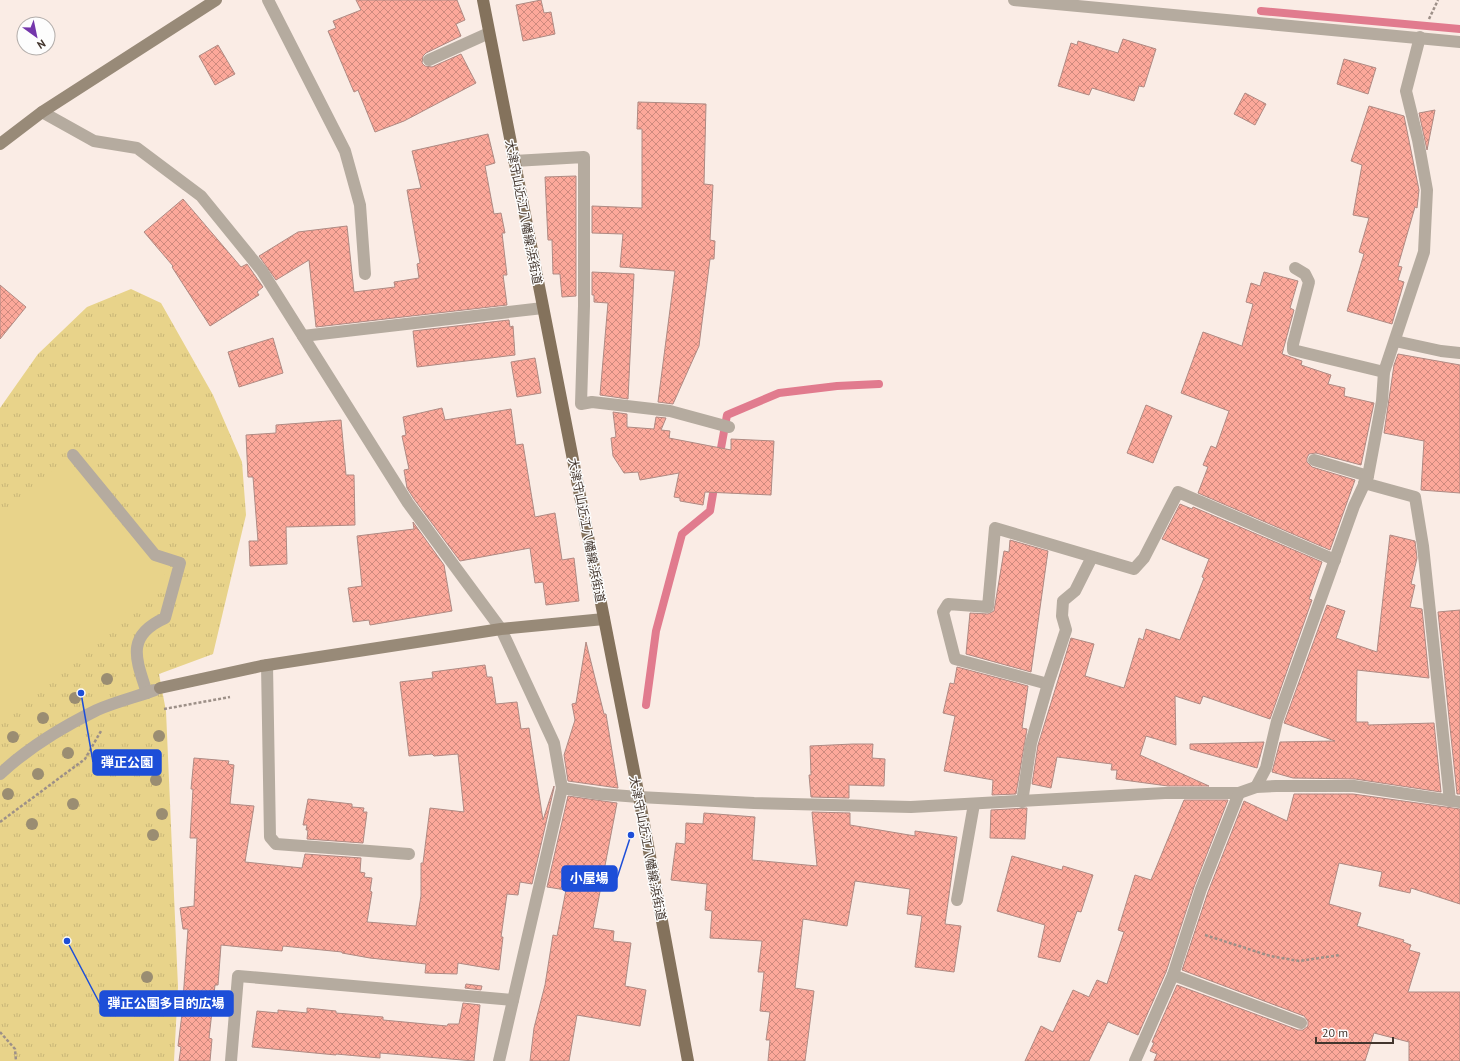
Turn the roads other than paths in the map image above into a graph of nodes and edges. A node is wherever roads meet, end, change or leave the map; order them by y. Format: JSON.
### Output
{"nodes":[{"id":1,"x":216,"y":0,"type":"edge"},
{"id":2,"x":268,"y":0,"type":"edge"},
{"id":3,"x":483,"y":0,"type":"edge"},
{"id":4,"x":1014,"y":0,"type":"edge"},
{"id":5,"x":489,"y":33,"type":"junction"},
{"id":6,"x":1420,"y":37,"type":"junction"},
{"id":7,"x":1460,"y":42,"type":"edge"},
{"id":8,"x":429,"y":60,"type":"dead end"},
{"id":9,"x":42,"y":112,"type":"junction"},
{"id":10,"x":0,"y":144,"type":"edge"},
{"id":11,"x":514,"y":161,"type":"junction"},
{"id":12,"x":1295,"y":268,"type":"dead end"},
{"id":13,"x":365,"y":274,"type":"dead end"},
{"id":14,"x":543,"y":308,"type":"junction"},
{"id":15,"x":303,"y":336,"type":"junction"},
{"id":16,"x":1395,"y":341,"type":"junction"},
{"id":17,"x":1460,"y":353,"type":"edge"},
{"id":18,"x":1384,"y":372,"type":"junction"},
{"id":19,"x":581,"y":404,"type":"junction"},
{"id":20,"x":563,"y":408,"type":"junction"},
{"id":21,"x":729,"y":427,"type":"dead end"},
{"id":22,"x":73,"y":455,"type":"dead end"},
{"id":23,"x":1314,"y":460,"type":"dead end"},
{"id":24,"x":1366,"y":479,"type":"junction"},
{"id":25,"x":1092,"y":557,"type":"junction"},
{"id":26,"x":1335,"y":560,"type":"junction"},
{"id":27,"x":604,"y":619,"type":"junction"},
{"id":28,"x":501,"y":629,"type":"junction"},
{"id":29,"x":267,"y":665,"type":"junction"},
{"id":30,"x":1048,"y":684,"type":"junction"},
{"id":31,"x":148,"y":693,"type":"junction"},
{"id":32,"x":0,"y":774,"type":"edge"},
{"id":33,"x":1256,"y":787,"type":"junction"},
{"id":34,"x":562,"y":788,"type":"junction"},
{"id":35,"x":1239,"y":793,"type":"junction"},
{"id":36,"x":639,"y":797,"type":"junction"},
{"id":37,"x":1455,"y":801,"type":"edge"},
{"id":38,"x":1022,"y":802,"type":"junction"},
{"id":39,"x":974,"y":804,"type":"junction"},
{"id":40,"x":409,"y":854,"type":"dead end"},
{"id":41,"x":957,"y":900,"type":"dead end"},
{"id":42,"x":1173,"y":975,"type":"junction"},
{"id":43,"x":513,"y":1000,"type":"junction"},
{"id":44,"x":1301,"y":1023,"type":"dead end"},
{"id":45,"x":231,"y":1061,"type":"edge"},
{"id":46,"x":500,"y":1061,"type":"edge"},
{"id":47,"x":688,"y":1061,"type":"edge"},
{"id":48,"x":1134,"y":1061,"type":"edge"}],
"edges":[{"from":1,"to":9,"type":"street"},
{"from":2,"to":13,"type":"street"},
{"from":3,"to":5,"type":"main road","name":"大津守山近江八幡線;浜街道"},
{"from":4,"to":6,"type":"street"},
{"from":5,"to":8,"type":"street"},
{"from":5,"to":11,"type":"main road","name":"大津守山近江八幡線;浜街道"},
{"from":6,"to":7,"type":"street"},
{"from":6,"to":16,"type":"street"},
{"from":9,"to":10,"type":"street"},
{"from":9,"to":15,"type":"street"},
{"from":11,"to":14,"type":"main road","name":"大津守山近江八幡線;浜街道"},
{"from":11,"to":19,"type":"street"},
{"from":12,"to":18,"type":"street"},
{"from":14,"to":15,"type":"street"},
{"from":14,"to":20,"type":"main road","name":"大津守山近江八幡線;浜街道"},
{"from":15,"to":28,"type":"street"},
{"from":16,"to":17,"type":"street"},
{"from":16,"to":18,"type":"street"},
{"from":18,"to":24,"type":"street"},
{"from":19,"to":20,"type":"street"},
{"from":19,"to":21,"type":"street"},
{"from":20,"to":27,"type":"main road","name":"大津守山近江八幡線;浜街道"},
{"from":22,"to":31,"type":"street"},
{"from":23,"to":24,"type":"street"},
{"from":24,"to":26,"type":"street"},
{"from":24,"to":37,"type":"street"},
{"from":25,"to":26,"type":"street"},
{"from":25,"to":30,"type":"street"},
{"from":25,"to":30,"type":"street"},
{"from":26,"to":33,"type":"street"},
{"from":27,"to":28,"type":"street"},
{"from":27,"to":36,"type":"main road","name":"大津守山近江八幡線;浜街道"},
{"from":28,"to":29,"type":"street"},
{"from":28,"to":34,"type":"street"},
{"from":29,"to":31,"type":"street"},
{"from":29,"to":40,"type":"street"},
{"from":30,"to":38,"type":"street"},
{"from":31,"to":32,"type":"street"},
{"from":33,"to":35,"type":"street"},
{"from":33,"to":37,"type":"street"},
{"from":34,"to":36,"type":"street"},
{"from":34,"to":43,"type":"street"},
{"from":35,"to":38,"type":"street"},
{"from":35,"to":42,"type":"street"},
{"from":36,"to":39,"type":"street"},
{"from":36,"to":47,"type":"main road","name":"大津守山近江八幡線;浜街道"},
{"from":38,"to":39,"type":"street"},
{"from":39,"to":41,"type":"street"},
{"from":42,"to":44,"type":"street"},
{"from":42,"to":48,"type":"street"},
{"from":43,"to":45,"type":"street"},
{"from":43,"to":46,"type":"street"}]}
